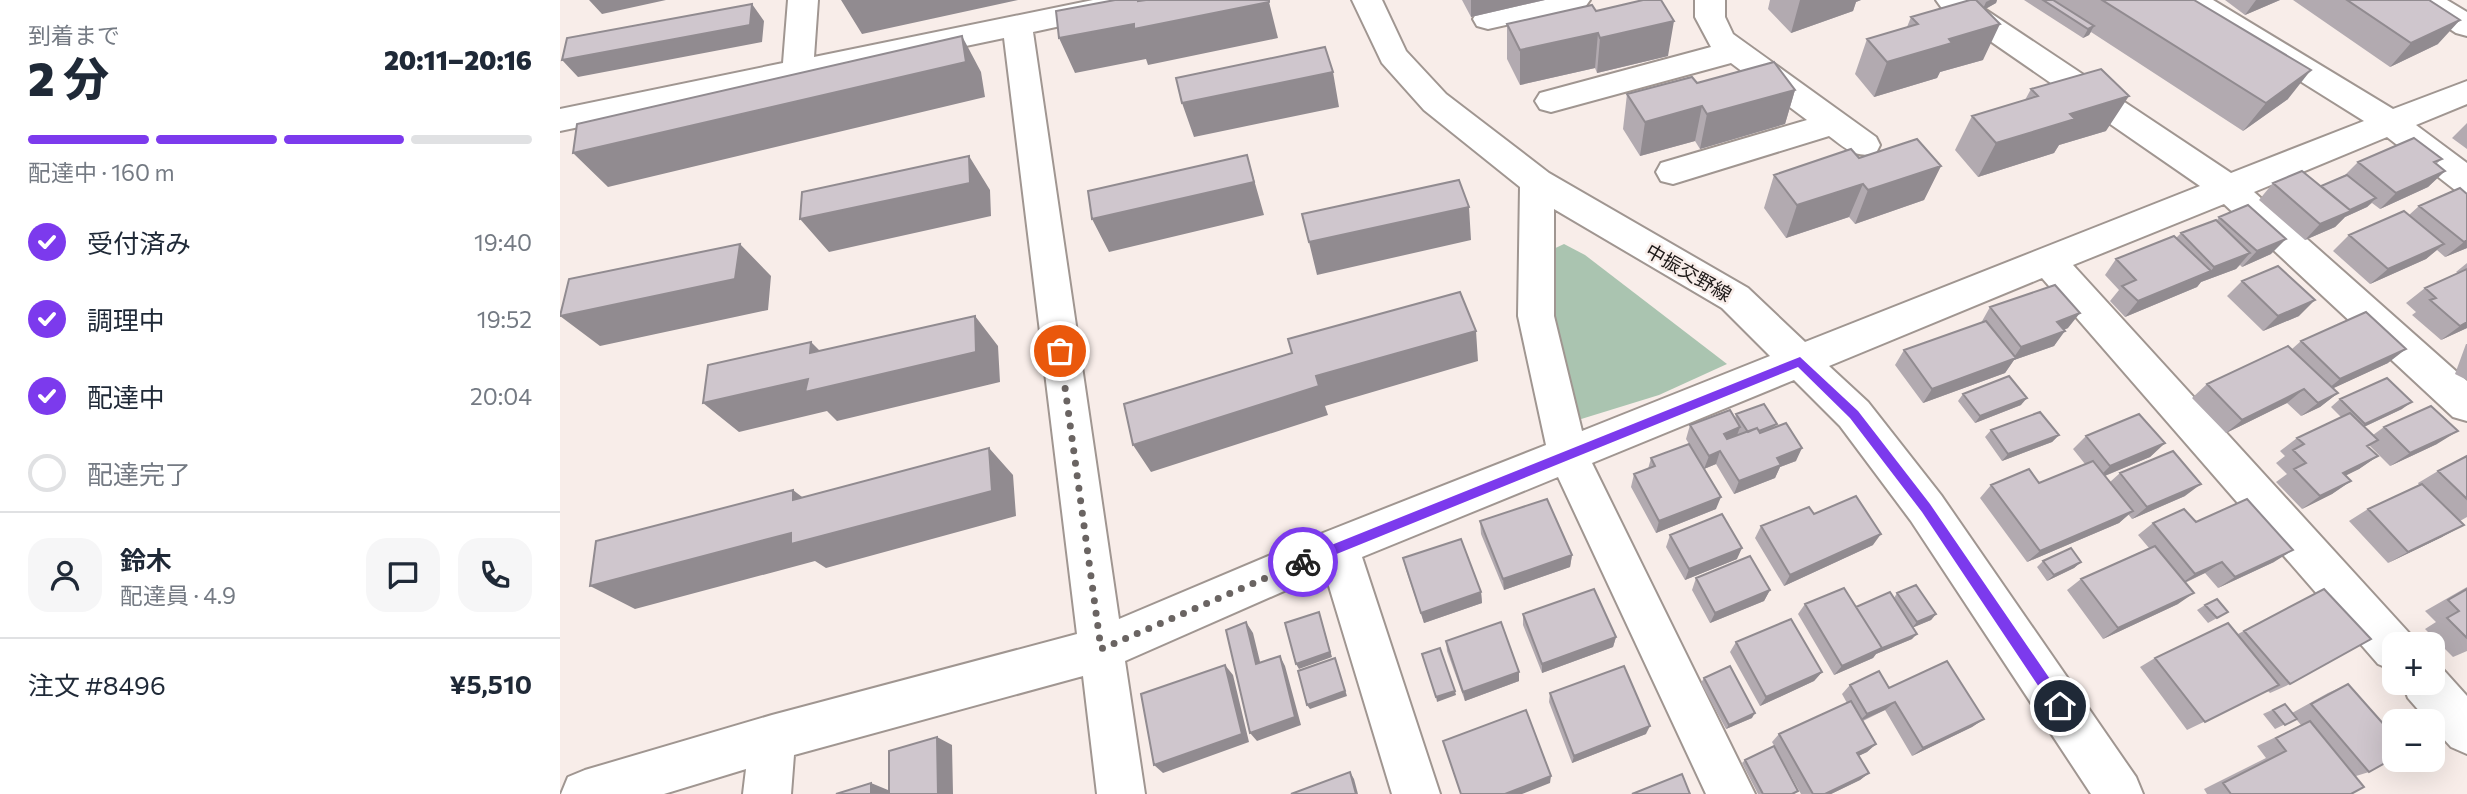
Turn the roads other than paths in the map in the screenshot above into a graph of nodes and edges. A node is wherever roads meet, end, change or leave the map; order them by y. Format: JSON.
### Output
{"nodes":[{"id":1,"x":803,"y":0,"type":"edge"},
{"id":2,"x":1139,"y":0,"type":"edge"},
{"id":3,"x":1367,"y":0,"type":"edge"},
{"id":4,"x":1575,"y":0,"type":"edge"},
{"id":5,"x":1710,"y":0,"type":"edge"},
{"id":6,"x":1951,"y":0,"type":"edge"},
{"id":7,"x":2192,"y":0,"type":"edge"},
{"id":8,"x":2427,"y":0,"type":"edge"},
{"id":9,"x":1488,"y":19,"type":"dead end"},
{"id":10,"x":1017,"y":26,"type":"junction"},
{"id":11,"x":2467,"y":26,"type":"edge"},
{"id":12,"x":1736,"y":51,"type":"junction"},
{"id":13,"x":799,"y":71,"type":"junction"},
{"id":14,"x":2467,"y":92,"type":"edge"},
{"id":15,"x":1551,"y":101,"type":"dead end"},
{"id":16,"x":560,"y":120,"type":"edge"},
{"id":17,"x":1834,"y":123,"type":"junction"},
{"id":18,"x":2391,"y":123,"type":"junction"},
{"id":19,"x":1864,"y":145,"type":"dead end"},
{"id":20,"x":1673,"y":172,"type":"dead end"},
{"id":21,"x":2467,"y":181,"type":"edge"},
{"id":22,"x":1537,"y":182,"type":"junction"},
{"id":23,"x":2228,"y":188,"type":"junction"},
{"id":24,"x":2048,"y":261,"type":"junction"},
{"id":25,"x":1800,"y":361,"type":"junction"},
{"id":26,"x":2467,"y":405,"type":"edge"},
{"id":27,"x":1568,"y":455,"type":"junction"},
{"id":28,"x":1338,"y":547,"type":"junction"},
{"id":29,"x":2382,"y":636,"type":"edge"},
{"id":30,"x":1101,"y":649,"type":"junction"},
{"id":31,"x":2435,"y":695,"type":"edge"},
{"id":32,"x":2467,"y":731,"type":"edge"},
{"id":33,"x":772,"y":738,"type":"junction"},
{"id":34,"x":584,"y":794,"type":"edge"},
{"id":35,"x":766,"y":794,"type":"edge"},
{"id":36,"x":1121,"y":794,"type":"edge"},
{"id":37,"x":1416,"y":794,"type":"edge"},
{"id":38,"x":1731,"y":794,"type":"edge"},
{"id":39,"x":2119,"y":794,"type":"edge"}],
"edges":[{"from":1,"to":13,"type":"street"},
{"from":2,"to":10,"type":"street"},
{"from":3,"to":22,"type":"street","name":"中振交野線"},
{"from":4,"to":9,"type":"street"},
{"from":5,"to":12,"type":"street"},
{"from":6,"to":23,"type":"street"},
{"from":7,"to":18,"type":"street"},
{"from":8,"to":11,"type":"street"},
{"from":10,"to":13,"type":"street"},
{"from":10,"to":30,"type":"street"},
{"from":12,"to":15,"type":"street"},
{"from":12,"to":17,"type":"street"},
{"from":13,"to":16,"type":"street"},
{"from":14,"to":18,"type":"street"},
{"from":17,"to":19,"type":"street"},
{"from":17,"to":20,"type":"street"},
{"from":18,"to":21,"type":"street"},
{"from":18,"to":23,"type":"street"},
{"from":22,"to":25,"type":"street","name":"中振交野線"},
{"from":22,"to":27,"type":"street"},
{"from":23,"to":24,"type":"street"},
{"from":23,"to":26,"type":"street"},
{"from":24,"to":25,"type":"street"},
{"from":24,"to":29,"type":"street"},
{"from":25,"to":27,"type":"street"},
{"from":25,"to":39,"type":"street","name":"中振交野線"},
{"from":27,"to":28,"type":"street"},
{"from":27,"to":38,"type":"street"},
{"from":28,"to":30,"type":"street"},
{"from":28,"to":37,"type":"street"},
{"from":30,"to":33,"type":"street"},
{"from":30,"to":36,"type":"street"},
{"from":31,"to":32,"type":"street"},
{"from":33,"to":34,"type":"street"},
{"from":33,"to":35,"type":"street"}]}
